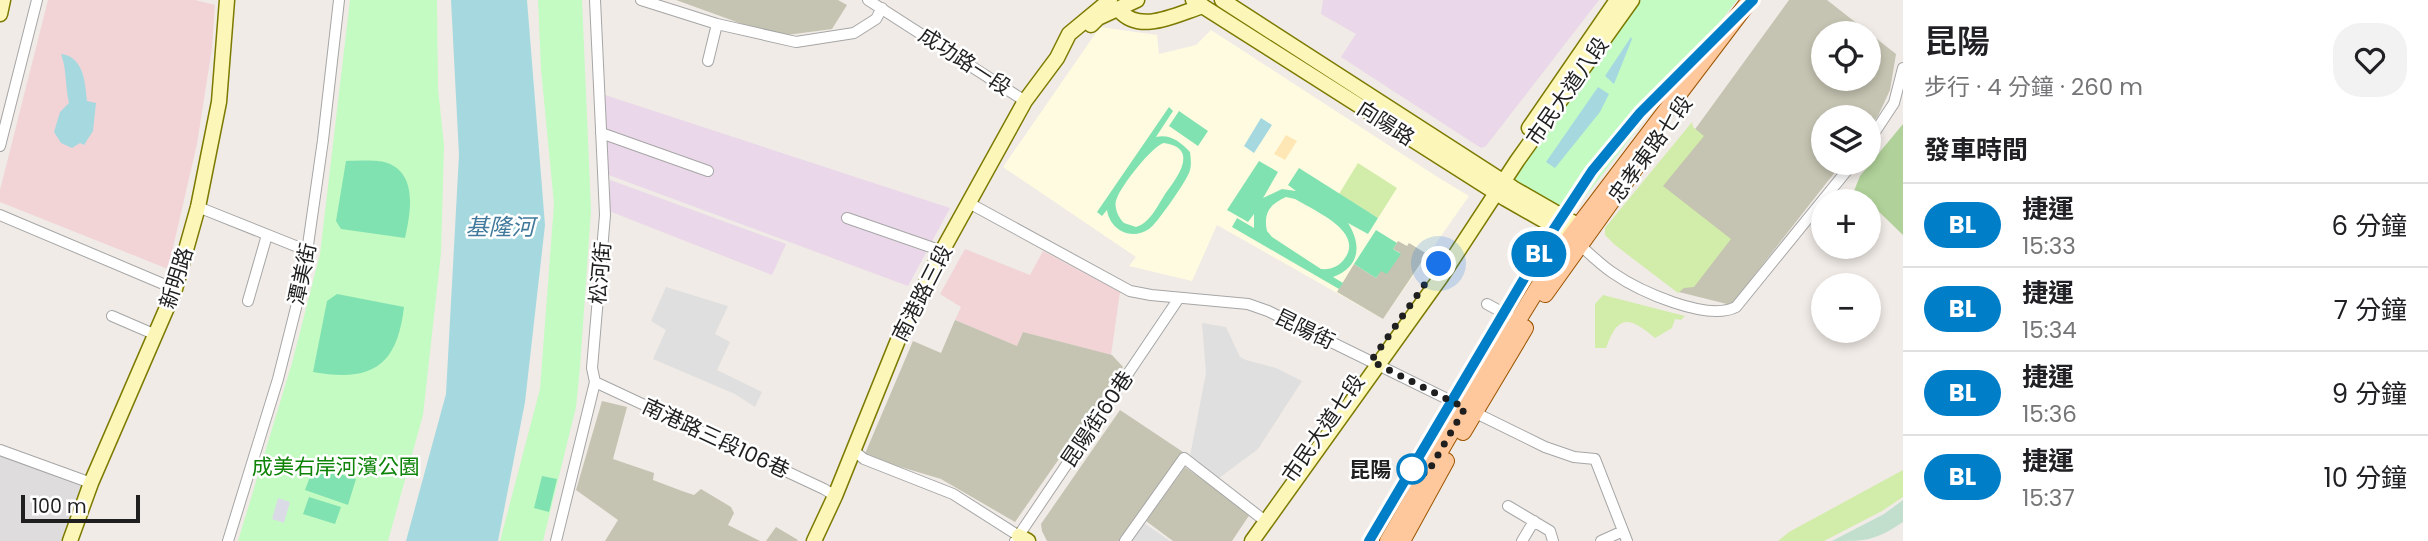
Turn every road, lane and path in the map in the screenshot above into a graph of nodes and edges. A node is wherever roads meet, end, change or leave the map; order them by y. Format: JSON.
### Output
{"nodes":[{"id":1,"x":4,"y":0,"type":"edge"},
{"id":2,"x":37,"y":0,"type":"edge"},
{"id":3,"x":227,"y":0,"type":"edge"},
{"id":4,"x":595,"y":0,"type":"edge"},
{"id":5,"x":641,"y":0,"type":"edge"},
{"id":6,"x":869,"y":0,"type":"edge"},
{"id":7,"x":1137,"y":0,"type":"edge"},
{"id":8,"x":1222,"y":0,"type":"edge"},
{"id":9,"x":1617,"y":0,"type":"edge"},
{"id":10,"x":1632,"y":0,"type":"edge"},
{"id":11,"x":1750,"y":0,"type":"edge"},
{"id":12,"x":1762,"y":0,"type":"edge"},
{"id":13,"x":336,"y":1,"type":"edge"},
{"id":14,"x":1198,"y":3,"type":"edge"},
{"id":15,"x":1114,"y":5,"type":"edge"},
{"id":16,"x":1095,"y":6,"type":"edge"},
{"id":17,"x":882,"y":8,"type":"junction"},
{"id":18,"x":0,"y":14,"type":"edge"},
{"id":19,"x":717,"y":24,"type":"junction"},
{"id":20,"x":1057,"y":58,"type":"junction"},
{"id":21,"x":708,"y":61,"type":"dead end"},
{"id":22,"x":1903,"y":68,"type":"edge"},
{"id":23,"x":1025,"y":100,"type":"junction"},
{"id":24,"x":1881,"y":123,"type":"edge"},
{"id":25,"x":601,"y":133,"type":"junction"},
{"id":26,"x":0,"y":146,"type":"edge"},
{"id":27,"x":708,"y":171,"type":"dead end"},
{"id":28,"x":1843,"y":175,"type":"edge"},
{"id":29,"x":1497,"y":185,"type":"junction"},
{"id":30,"x":969,"y":203,"type":"junction"},
{"id":31,"x":198,"y":207,"type":"junction"},
{"id":32,"x":0,"y":215,"type":"edge"},
{"id":33,"x":847,"y":218,"type":"dead end"},
{"id":34,"x":267,"y":234,"type":"junction"},
{"id":35,"x":1580,"y":234,"type":"junction"},
{"id":36,"x":308,"y":251,"type":"junction"},
{"id":37,"x":942,"y":251,"type":"junction"},
{"id":38,"x":1515,"y":256,"type":"dead end"},
{"id":39,"x":1546,"y":274,"type":"junction"},
{"id":40,"x":175,"y":289,"type":"junction"},
{"id":41,"x":1179,"y":298,"type":"junction"},
{"id":42,"x":248,"y":301,"type":"dead end"},
{"id":43,"x":1487,"y":304,"type":"dead end"},
{"id":44,"x":113,"y":316,"type":"dead end"},
{"id":45,"x":1518,"y":321,"type":"junction"},
{"id":46,"x":156,"y":335,"type":"junction"},
{"id":47,"x":1374,"y":363,"type":"junction"},
{"id":48,"x":595,"y":382,"type":"junction"},
{"id":49,"x":1471,"y":410,"type":"junction"},
{"id":50,"x":0,"y":450,"type":"edge"},
{"id":51,"x":853,"y":450,"type":"junction"},
{"id":52,"x":91,"y":483,"type":"junction"},
{"id":53,"x":835,"y":496,"type":"junction"},
{"id":54,"x":1508,"y":506,"type":"dead end"},
{"id":55,"x":1260,"y":517,"type":"junction"},
{"id":56,"x":1534,"y":521,"type":"junction"},
{"id":57,"x":1625,"y":536,"type":"edge"},
{"id":58,"x":1021,"y":539,"type":"edge"},
{"id":59,"x":70,"y":541,"type":"edge"},
{"id":60,"x":228,"y":541,"type":"edge"},
{"id":61,"x":556,"y":541,"type":"edge"},
{"id":62,"x":814,"y":541,"type":"edge"},
{"id":63,"x":1125,"y":541,"type":"edge"},
{"id":64,"x":1243,"y":541,"type":"edge"},
{"id":65,"x":1252,"y":541,"type":"edge"},
{"id":66,"x":1388,"y":541,"type":"edge"},
{"id":67,"x":1402,"y":541,"type":"edge"},
{"id":68,"x":1522,"y":541,"type":"edge"},
{"id":69,"x":1553,"y":541,"type":"edge"},
{"id":70,"x":1601,"y":541,"type":"edge"}],
"edges":[{"from":1,"to":18,"type":"street"},
{"from":2,"to":26,"type":"street"},
{"from":3,"to":31,"type":"street","name":"新明路"},
{"from":4,"to":25,"type":"street","name":"松河街"},
{"from":5,"to":19,"type":"street"},
{"from":6,"to":17,"type":"street","name":"成功路一段"},
{"from":7,"to":15,"type":"street"},
{"from":8,"to":29,"type":"street","name":"向陽路"},
{"from":9,"to":29,"type":"street","name":"市民大道八段"},
{"from":10,"to":29,"type":"street","name":"市民大道八段"},
{"from":11,"to":35,"type":"main road","name":"忠孝東路七段"},
{"from":12,"to":35,"type":"main road","name":"忠孝東路七段"},
{"from":13,"to":36,"type":"street","name":"潭美街"},
{"from":14,"to":15,"type":"street"},
{"from":14,"to":29,"type":"street","name":"向陽路"},
{"from":15,"to":16,"type":"street"},
{"from":15,"to":20,"type":"street"},
{"from":16,"to":20,"type":"street"},
{"from":17,"to":19,"type":"street"},
{"from":17,"to":23,"type":"street","name":"成功路一段"},
{"from":19,"to":21,"type":"street"},
{"from":20,"to":23,"type":"street","name":"南港路三段"},
{"from":22,"to":24,"type":"street"},
{"from":23,"to":30,"type":"street","name":"南港路三段"},
{"from":25,"to":27,"type":"street"},
{"from":25,"to":48,"type":"street","name":"松河街"},
{"from":28,"to":35,"type":"street"},
{"from":29,"to":35,"type":"street","name":"向陽路"},
{"from":29,"to":47,"type":"street","name":"市民大道七段"},
{"from":30,"to":37,"type":"street","name":"南港路三段"},
{"from":30,"to":41,"type":"street","name":"昆陽街"},
{"from":31,"to":34,"type":"street"},
{"from":31,"to":40,"type":"street","name":"新明路"},
{"from":32,"to":40,"type":"street"},
{"from":33,"to":37,"type":"street"},
{"from":34,"to":36,"type":"street"},
{"from":34,"to":42,"type":"street"},
{"from":35,"to":39,"type":"main road"},
{"from":35,"to":49,"type":"main road"},
{"from":36,"to":60,"type":"street","name":"潭美街"},
{"from":37,"to":51,"type":"street","name":"南港路三段"},
{"from":38,"to":39,"type":"street"},
{"from":39,"to":45,"type":"main road"},
{"from":40,"to":46,"type":"street","name":"新明路"},
{"from":41,"to":47,"type":"street","name":"昆陽街"},
{"from":41,"to":58,"type":"street","name":"昆陽街60巷"},
{"from":43,"to":45,"type":"street"},
{"from":44,"to":46,"type":"street"},
{"from":45,"to":49,"type":"main road"},
{"from":46,"to":52,"type":"street","name":"新明路"},
{"from":47,"to":49,"type":"street","name":"昆陽街"},
{"from":47,"to":55,"type":"street","name":"市民大道七段"},
{"from":47,"to":65,"type":"street","name":"市民大道七段"},
{"from":48,"to":53,"type":"street","name":"南港路三段106巷"},
{"from":48,"to":61,"type":"street","name":"松河街"},
{"from":49,"to":57,"type":"street","name":"昆陽街"},
{"from":49,"to":66,"type":"main road"},
{"from":49,"to":67,"type":"main road"},
{"from":50,"to":52,"type":"street"},
{"from":51,"to":53,"type":"street","name":"南港路三段"},
{"from":51,"to":58,"type":"street"},
{"from":52,"to":59,"type":"street","name":"新明路"},
{"from":53,"to":62,"type":"street","name":"南港路三段"},
{"from":54,"to":56,"type":"street"},
{"from":55,"to":63,"type":"street"},
{"from":55,"to":64,"type":"street","name":"市民大道七段"},
{"from":56,"to":68,"type":"street"},
{"from":56,"to":69,"type":"street"},
{"from":57,"to":70,"type":"street"}]}
